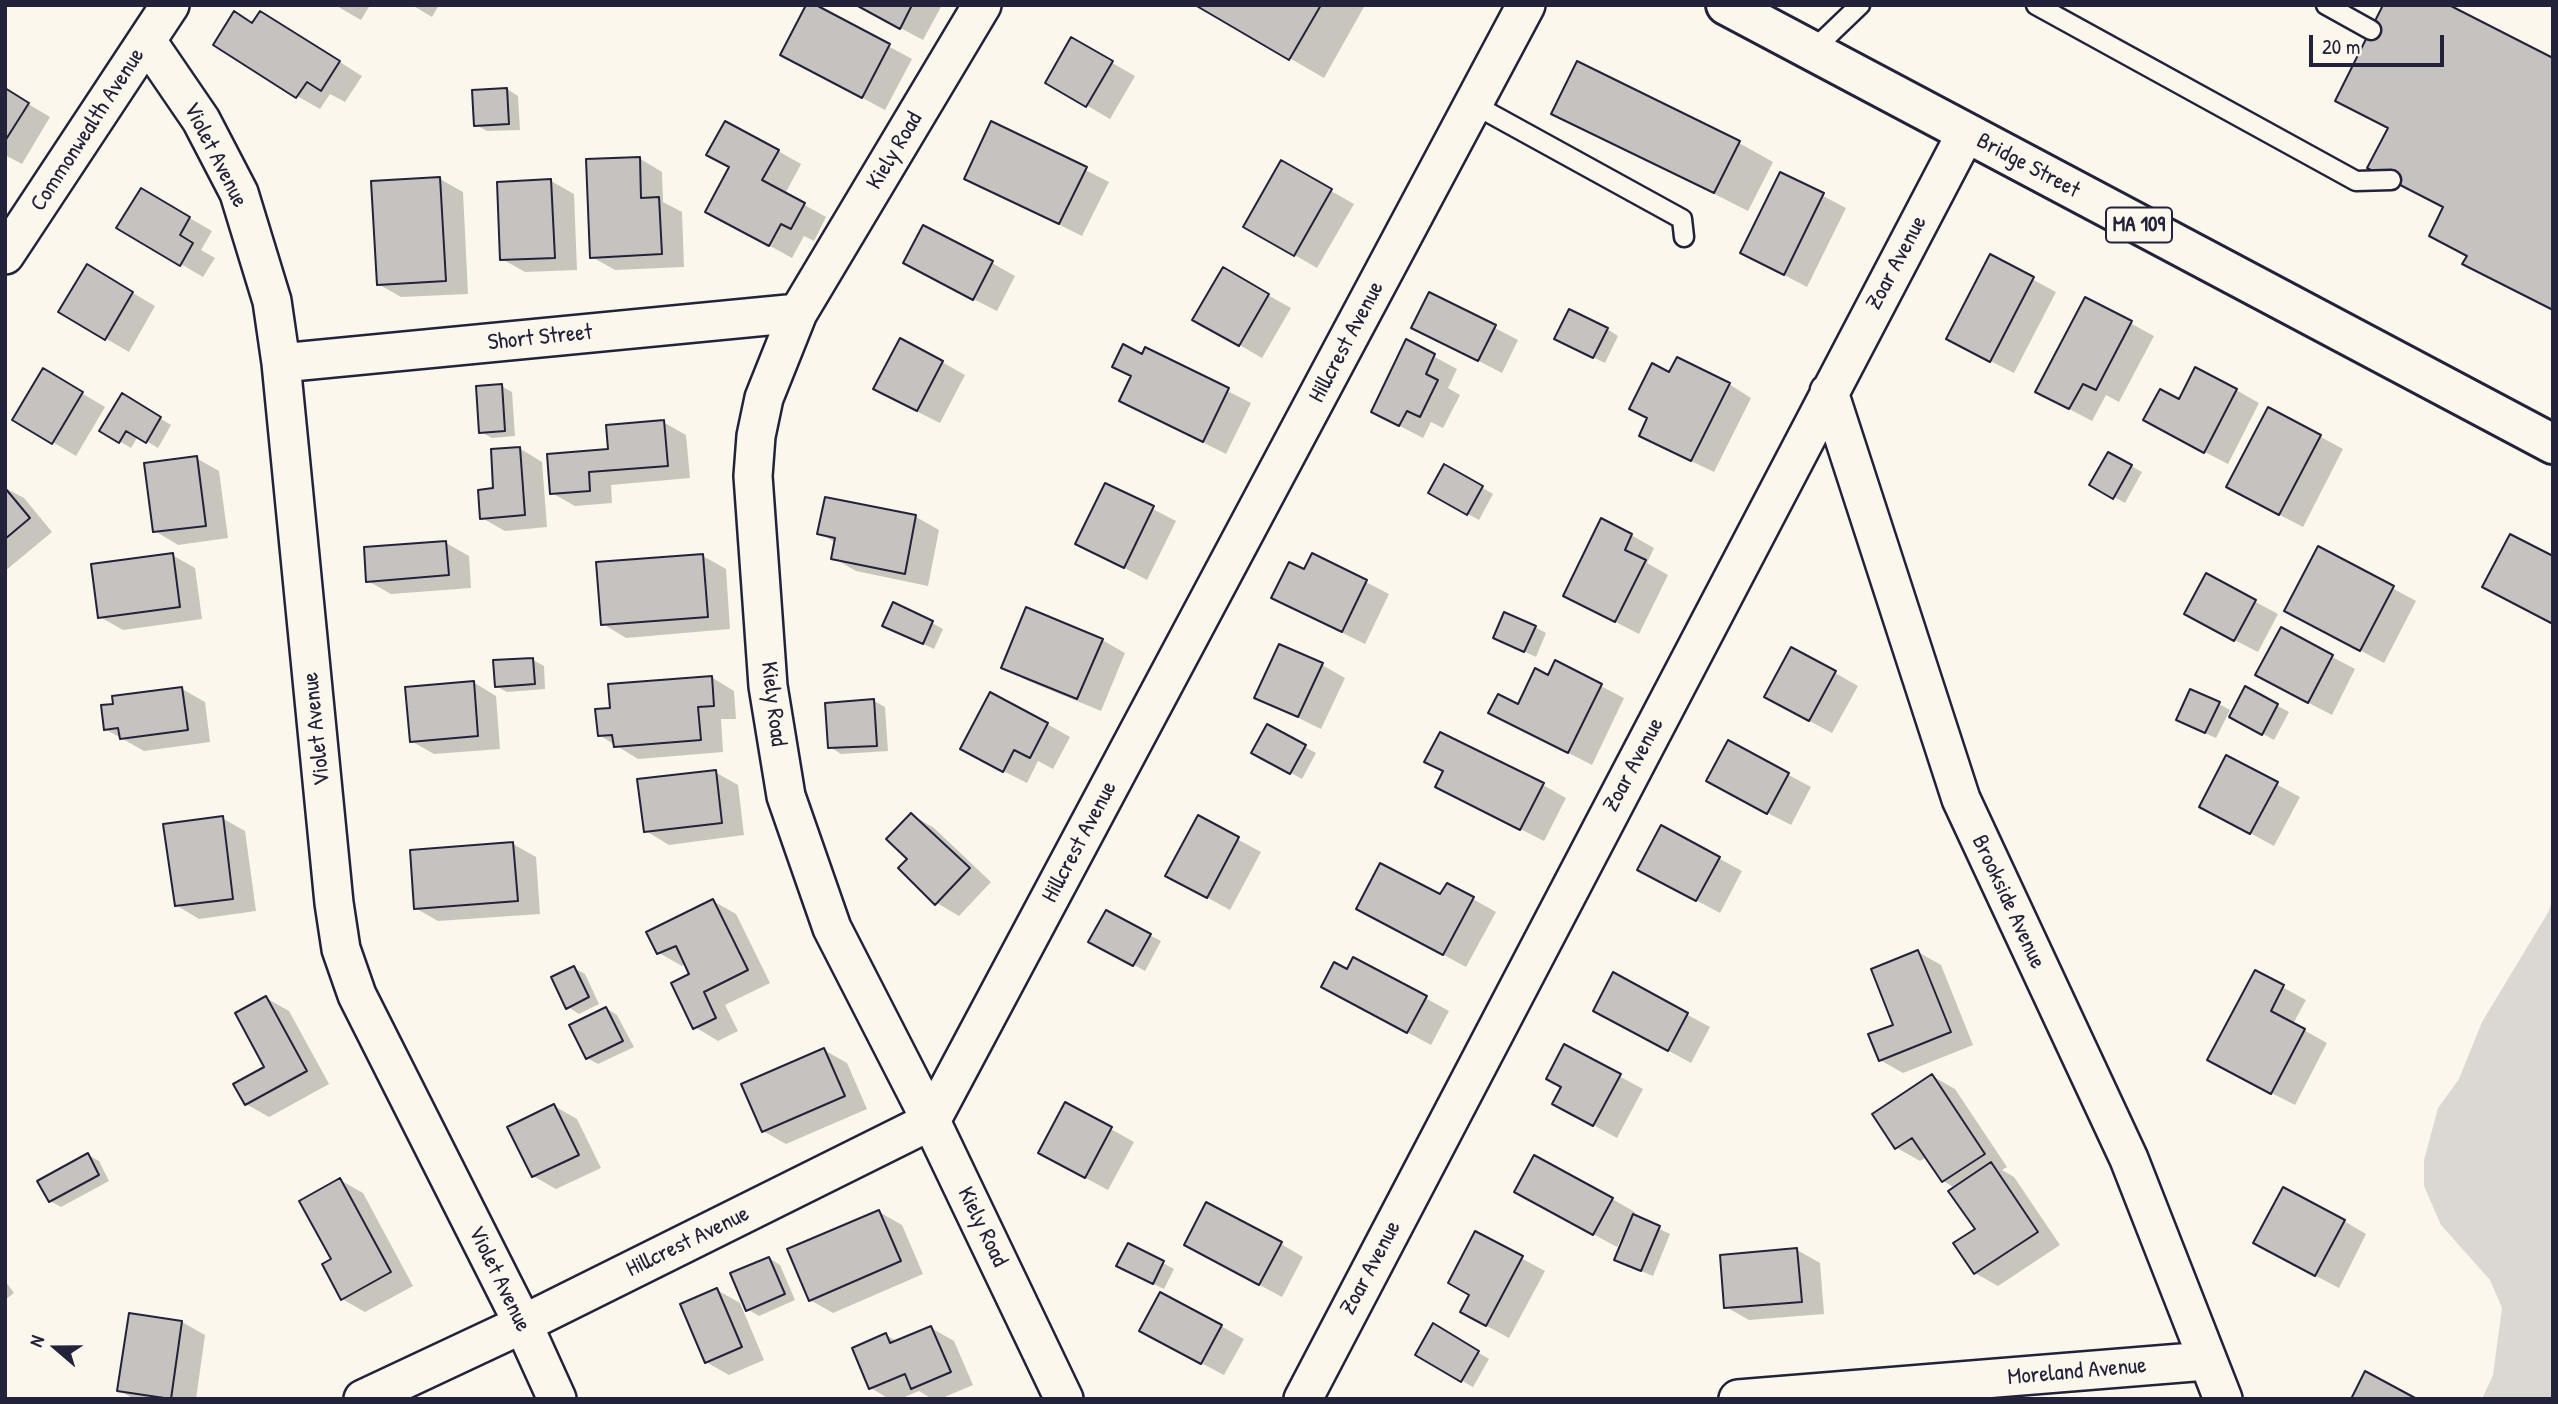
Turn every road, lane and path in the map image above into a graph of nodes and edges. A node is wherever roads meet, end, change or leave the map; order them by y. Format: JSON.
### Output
{"nodes":[{"id":1,"x":170,"y":5,"type":"edge"},
{"id":2,"x":982,"y":5,"type":"edge"},
{"id":3,"x":1526,"y":5,"type":"edge"},
{"id":4,"x":1726,"y":5,"type":"edge"},
{"id":5,"x":1860,"y":5,"type":"edge"},
{"id":6,"x":2036,"y":5,"type":"edge"},
{"id":7,"x":2326,"y":5,"type":"edge"},
{"id":8,"x":2371,"y":30,"type":"dead end"},
{"id":9,"x":147,"y":41,"type":"junction"},
{"id":10,"x":1811,"y":52,"type":"junction"},
{"id":11,"x":1473,"y":104,"type":"junction"},
{"id":12,"x":1966,"y":133,"type":"junction"},
{"id":13,"x":2391,"y":180,"type":"dead end"},
{"id":14,"x":1684,"y":237,"type":"dead end"},
{"id":15,"x":5,"y":255,"type":"edge"},
{"id":16,"x":798,"y":313,"type":"junction"},
{"id":17,"x":281,"y":363,"type":"junction"},
{"id":18,"x":1829,"y":392,"type":"junction"},
{"id":19,"x":2553,"y":444,"type":"edge"},
{"id":20,"x":931,"y":1121,"type":"junction"},
{"id":21,"x":523,"y":1324,"type":"junction"},
{"id":22,"x":2206,"y":1361,"type":"junction"},
{"id":23,"x":1879,"y":1393,"type":"edge"},
{"id":24,"x":363,"y":1399,"type":"edge"},
{"id":25,"x":557,"y":1399,"type":"edge"},
{"id":26,"x":1064,"y":1399,"type":"edge"},
{"id":27,"x":1303,"y":1399,"type":"edge"},
{"id":28,"x":1738,"y":1399,"type":"edge"},
{"id":29,"x":2223,"y":1399,"type":"edge"}],
"edges":[{"from":1,"to":9,"type":"street","name":"Commonwealth Avenue"},
{"from":2,"to":16,"type":"street","name":"Kiely Road"},
{"from":3,"to":11,"type":"street","name":"Hillcrest Avenue"},
{"from":4,"to":10,"type":"main road","name":"Bridge Street","number":"MA 109"},
{"from":5,"to":10,"type":"lane"},
{"from":6,"to":13,"type":"lane"},
{"from":7,"to":8,"type":"lane"},
{"from":9,"to":15,"type":"street","name":"Commonwealth Avenue"},
{"from":9,"to":17,"type":"street","name":"Violet Avenue"},
{"from":10,"to":12,"type":"main road","name":"Bridge Street","number":"MA 109"},
{"from":11,"to":14,"type":"lane"},
{"from":11,"to":20,"type":"street","name":"Hillcrest Avenue"},
{"from":12,"to":18,"type":"street","name":"Zoar Avenue"},
{"from":12,"to":19,"type":"main road","name":"Bridge Street","number":"MA 109"},
{"from":16,"to":17,"type":"street","name":"Short Street"},
{"from":16,"to":20,"type":"street","name":"Kiely Road"},
{"from":17,"to":21,"type":"street","name":"Violet Avenue"},
{"from":18,"to":22,"type":"street","name":"Brookside Avenue"},
{"from":18,"to":27,"type":"street","name":"Zoar Avenue"},
{"from":20,"to":21,"type":"street","name":"Hillcrest Avenue"},
{"from":20,"to":26,"type":"street","name":"Kiely Road"},
{"from":21,"to":24,"type":"street","name":"Hillcrest Avenue"},
{"from":21,"to":25,"type":"street","name":"Violet Avenue"},
{"from":22,"to":23,"type":"street","name":"Moreland Avenue"},
{"from":22,"to":29,"type":"street","name":"Brookside Avenue"},
{"from":23,"to":28,"type":"street","name":"Moreland Avenue"}]}
